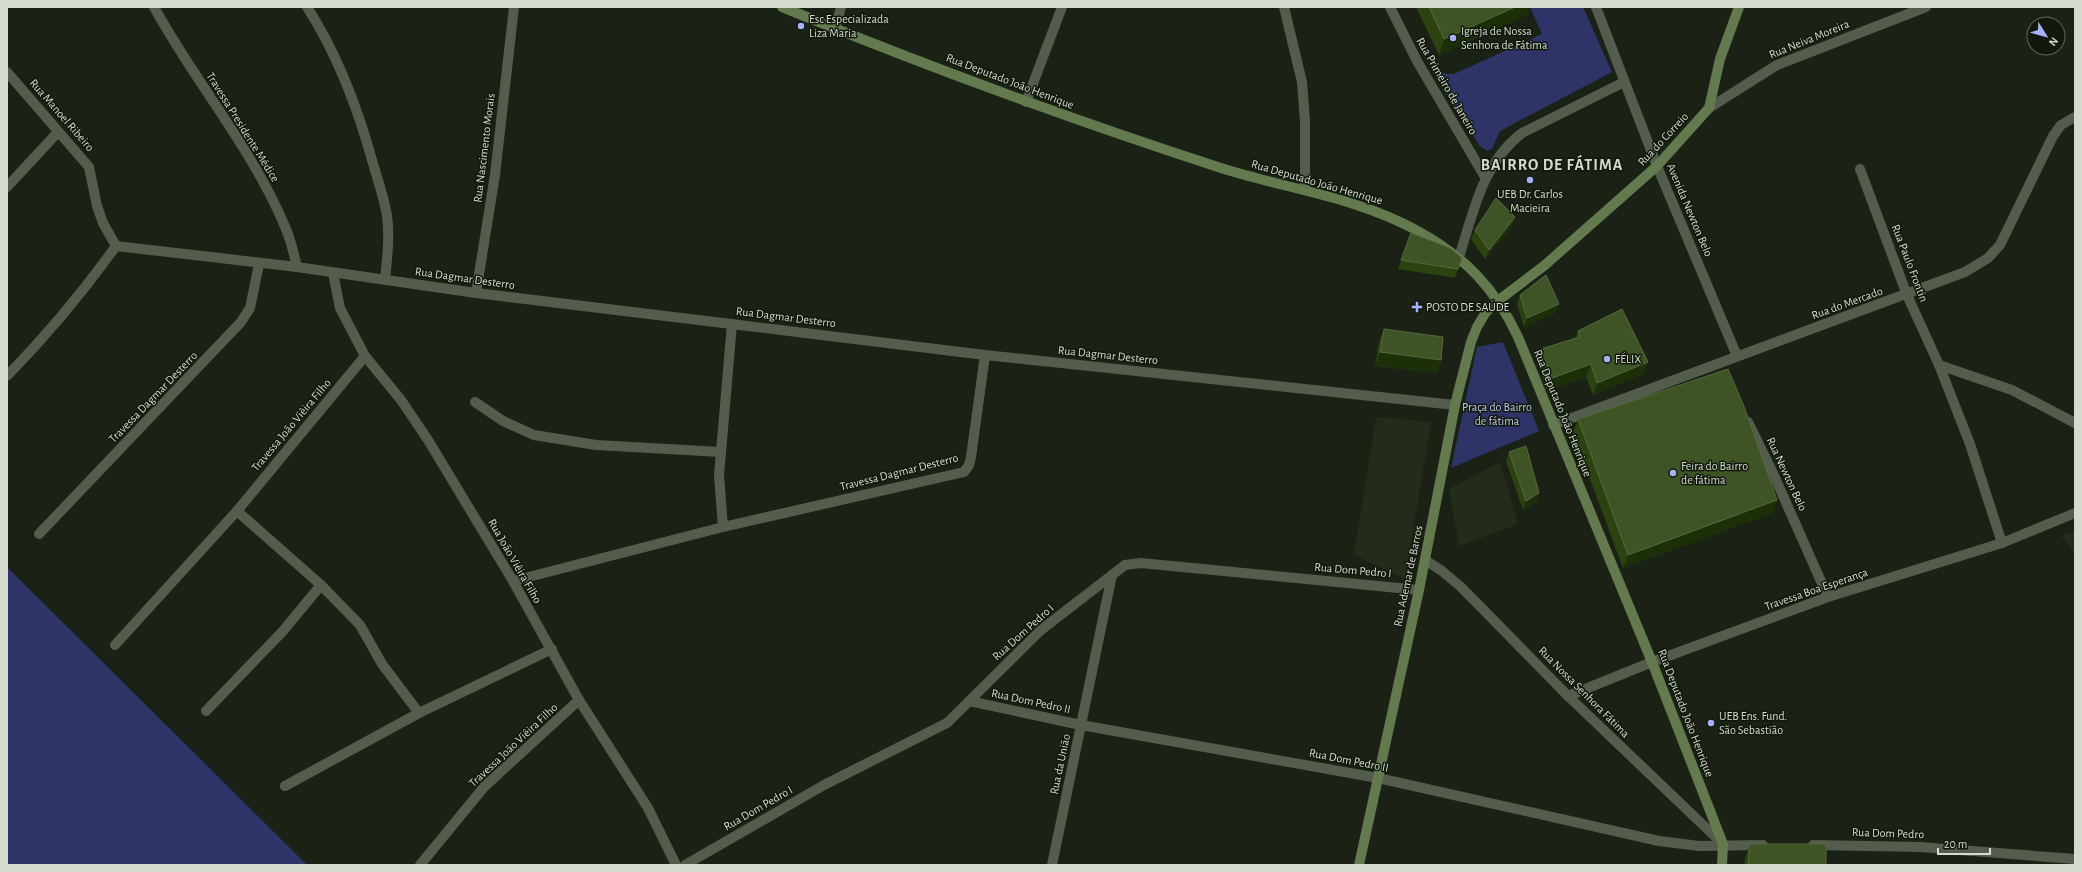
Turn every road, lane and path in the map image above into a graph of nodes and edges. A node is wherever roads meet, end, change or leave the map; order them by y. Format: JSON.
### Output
{"nodes":[{"id":1,"x":154,"y":7,"type":"edge"},
{"id":2,"x":307,"y":7,"type":"edge"},
{"id":3,"x":782,"y":7,"type":"edge"},
{"id":4,"x":841,"y":7,"type":"edge"},
{"id":5,"x":1062,"y":7,"type":"edge"},
{"id":6,"x":1284,"y":7,"type":"edge"},
{"id":7,"x":1390,"y":7,"type":"edge"},
{"id":8,"x":1596,"y":7,"type":"edge"},
{"id":9,"x":1739,"y":7,"type":"edge"},
{"id":10,"x":1926,"y":7,"type":"edge"},
{"id":11,"x":513,"y":8,"type":"edge"},
{"id":12,"x":835,"y":29,"type":"junction"},
{"id":13,"x":7,"y":72,"type":"edge"},
{"id":14,"x":1624,"y":82,"type":"junction"},
{"id":15,"x":1026,"y":102,"type":"junction"},
{"id":16,"x":1709,"y":108,"type":"junction"},
{"id":17,"x":2075,"y":117,"type":"edge"},
{"id":18,"x":58,"y":132,"type":"junction"},
{"id":19,"x":1657,"y":166,"type":"junction"},
{"id":20,"x":1860,"y":169,"type":"dead end"},
{"id":21,"x":1485,"y":177,"type":"junction"},
{"id":22,"x":7,"y":187,"type":"edge"},
{"id":23,"x":1305,"y":190,"type":"junction"},
{"id":24,"x":116,"y":246,"type":"junction"},
{"id":25,"x":1459,"y":257,"type":"junction"},
{"id":26,"x":259,"y":264,"type":"junction"},
{"id":27,"x":297,"y":266,"type":"junction"},
{"id":28,"x":333,"y":273,"type":"junction"},
{"id":29,"x":385,"y":280,"type":"junction"},
{"id":30,"x":476,"y":293,"type":"junction"},
{"id":31,"x":1907,"y":295,"type":"junction"},
{"id":32,"x":1498,"y":300,"type":"junction"},
{"id":33,"x":732,"y":324,"type":"junction"},
{"id":34,"x":985,"y":355,"type":"junction"},
{"id":35,"x":365,"y":356,"type":"junction"},
{"id":36,"x":1737,"y":356,"type":"junction"},
{"id":37,"x":1722,"y":362,"type":"junction"},
{"id":38,"x":1939,"y":365,"type":"junction"},
{"id":39,"x":1727,"y":375,"type":"edge"},
{"id":40,"x":7,"y":376,"type":"edge"},
{"id":41,"x":475,"y":402,"type":"dead end"},
{"id":42,"x":1455,"y":405,"type":"junction"},
{"id":43,"x":1744,"y":415,"type":"edge"},
{"id":44,"x":2075,"y":423,"type":"edge"},
{"id":45,"x":1553,"y":425,"type":"junction"},
{"id":46,"x":721,"y":452,"type":"junction"},
{"id":47,"x":237,"y":511,"type":"junction"},
{"id":48,"x":2075,"y":513,"type":"edge"},
{"id":49,"x":723,"y":527,"type":"junction"},
{"id":50,"x":40,"y":534,"type":"dead end"},
{"id":51,"x":2002,"y":543,"type":"junction"},
{"id":52,"x":1425,"y":560,"type":"junction"},
{"id":53,"x":1112,"y":575,"type":"junction"},
{"id":54,"x":513,"y":581,"type":"junction"},
{"id":55,"x":321,"y":585,"type":"junction"},
{"id":56,"x":1419,"y":590,"type":"junction"},
{"id":57,"x":1828,"y":597,"type":"junction"},
{"id":58,"x":115,"y":645,"type":"dead end"},
{"id":59,"x":552,"y":649,"type":"junction"},
{"id":60,"x":1652,"y":662,"type":"junction"},
{"id":61,"x":1568,"y":696,"type":"junction"},
{"id":62,"x":580,"y":700,"type":"junction"},
{"id":63,"x":969,"y":701,"type":"junction"},
{"id":64,"x":206,"y":711,"type":"dead end"},
{"id":65,"x":419,"y":713,"type":"junction"},
{"id":66,"x":1081,"y":725,"type":"junction"},
{"id":67,"x":1378,"y":778,"type":"junction"},
{"id":68,"x":285,"y":786,"type":"dead end"},
{"id":69,"x":1723,"y":844,"type":"junction"},
{"id":70,"x":1777,"y":845,"type":"edge"},
{"id":71,"x":1800,"y":845,"type":"edge"},
{"id":72,"x":2075,"y":859,"type":"edge"},
{"id":73,"x":420,"y":865,"type":"edge"},
{"id":74,"x":676,"y":865,"type":"edge"},
{"id":75,"x":685,"y":865,"type":"edge"},
{"id":76,"x":1052,"y":865,"type":"edge"},
{"id":77,"x":1359,"y":865,"type":"edge"},
{"id":78,"x":1722,"y":865,"type":"edge"}],
"edges":[{"from":1,"to":27,"type":"street","name":"Travessa Presidente Médice"},
{"from":2,"to":29,"type":"street"},
{"from":3,"to":12,"type":"main road","name":"Rua Deputado João Henrique"},
{"from":4,"to":12,"type":"street"},
{"from":5,"to":15,"type":"street"},
{"from":6,"to":23,"type":"street"},
{"from":7,"to":21,"type":"street","name":"Rua Primeiro de Janeiro"},
{"from":8,"to":14,"type":"street","name":"Avenida Newton Belo"},
{"from":9,"to":16,"type":"main road","name":"Rua do Correio"},
{"from":10,"to":16,"type":"street","name":"Rua Neiva Moreira"},
{"from":11,"to":30,"type":"street","name":"Rua Nascimento Morais"},
{"from":12,"to":15,"type":"main road","name":"Rua Deputado João Henrique"},
{"from":13,"to":18,"type":"street","name":"Rua Manoel Ribeiro"},
{"from":14,"to":19,"type":"street","name":"Avenida Newton Belo"},
{"from":14,"to":21,"type":"street"},
{"from":15,"to":23,"type":"main road","name":"Rua Deputado João Henrique"},
{"from":16,"to":19,"type":"main road","name":"Rua do Correio"},
{"from":17,"to":31,"type":"street","name":"Rua do Mercado"},
{"from":18,"to":22,"type":"street"},
{"from":18,"to":24,"type":"street","name":"Rua Manoel Ribeiro"},
{"from":19,"to":32,"type":"main road","name":"Rua do Correio"},
{"from":19,"to":36,"type":"street","name":"Avenida Newton Belo"},
{"from":20,"to":31,"type":"street","name":"Rua Paulo Frontin"},
{"from":21,"to":25,"type":"street"},
{"from":23,"to":25,"type":"main road","name":"Rua Deputado João Henrique"},
{"from":24,"to":26,"type":"street","name":"Rua Dagmar Desterro"},
{"from":24,"to":40,"type":"street"},
{"from":25,"to":32,"type":"main road","name":"Rua Deputado João Henrique"},
{"from":26,"to":27,"type":"street","name":"Rua Dagmar Desterro"},
{"from":26,"to":50,"type":"street","name":"Travessa Dagmar Desterro"},
{"from":27,"to":28,"type":"street","name":"Rua Dagmar Desterro"},
{"from":28,"to":29,"type":"street","name":"Rua Dagmar Desterro"},
{"from":28,"to":35,"type":"street","name":"Rua João Viêira Filho"},
{"from":29,"to":30,"type":"street","name":"Rua Dagmar Desterro"},
{"from":30,"to":33,"type":"street","name":"Rua Dagmar Desterro"},
{"from":31,"to":36,"type":"street","name":"Rua do Mercado"},
{"from":31,"to":38,"type":"street","name":"Rua Paulo Frontin"},
{"from":32,"to":42,"type":"main road","name":"Rua Ademar de Barros"},
{"from":32,"to":45,"type":"main road","name":"Rua Deputado João Henrique"},
{"from":33,"to":34,"type":"street","name":"Rua Dagmar Desterro"},
{"from":33,"to":46,"type":"street"},
{"from":34,"to":42,"type":"street","name":"Rua Dagmar Desterro"},
{"from":34,"to":49,"type":"street","name":"Travessa Dagmar Desterro"},
{"from":35,"to":47,"type":"street","name":"Travessa João Viêira Filho"},
{"from":35,"to":54,"type":"street","name":"Rua João Viêira Filho"},
{"from":36,"to":37,"type":"street","name":"Rua do Mercado"},
{"from":37,"to":39,"type":"street"},
{"from":37,"to":45,"type":"street","name":"Rua do Mercado"},
{"from":38,"to":44,"type":"street"},
{"from":38,"to":51,"type":"street","name":"Rua Paulo Frontin"},
{"from":41,"to":46,"type":"street"},
{"from":42,"to":52,"type":"main road","name":"Rua Ademar de Barros"},
{"from":43,"to":57,"type":"street","name":"Rua Newton Belo"},
{"from":45,"to":60,"type":"main road","name":"Rua Deputado João Henrique"},
{"from":46,"to":49,"type":"street"},
{"from":47,"to":55,"type":"street"},
{"from":47,"to":58,"type":"street","name":"Travessa João Viêira Filho"},
{"from":48,"to":51,"type":"street","name":"Travessa Boa Esperança"},
{"from":49,"to":54,"type":"street","name":"Travessa Dagmar Desterro"},
{"from":51,"to":57,"type":"street","name":"Travessa Boa Esperança"},
{"from":52,"to":56,"type":"main road","name":"Rua Ademar de Barros"},
{"from":52,"to":61,"type":"street","name":"Rua Nossa Senhora Fátima"},
{"from":53,"to":56,"type":"street","name":"Rua Dom Pedro I"},
{"from":53,"to":63,"type":"street","name":"Rua Dom Pedro I"},
{"from":53,"to":66,"type":"street","name":"Rua da União"},
{"from":54,"to":59,"type":"street","name":"Rua João Viêira Filho"},
{"from":55,"to":64,"type":"street"},
{"from":55,"to":65,"type":"street"},
{"from":56,"to":67,"type":"main road","name":"Rua Ademar de Barros"},
{"from":57,"to":60,"type":"street","name":"Travessa Boa Esperança"},
{"from":59,"to":62,"type":"street","name":"Rua João Viêira Filho"},
{"from":59,"to":65,"type":"street"},
{"from":60,"to":61,"type":"street","name":"Travessa Boa Esperança"},
{"from":60,"to":69,"type":"main road","name":"Rua Deputado João Henrique"},
{"from":61,"to":69,"type":"street","name":"Rua Nossa Senhora Fátima"},
{"from":62,"to":73,"type":"street","name":"Travessa João Viêira Filho"},
{"from":62,"to":74,"type":"street","name":"Rua João Viêira Filho"},
{"from":63,"to":66,"type":"street","name":"Rua Dom Pedro II"},
{"from":63,"to":75,"type":"street","name":"Rua Dom Pedro I"},
{"from":65,"to":68,"type":"street"},
{"from":66,"to":67,"type":"street","name":"Rua Dom Pedro II"},
{"from":66,"to":76,"type":"street","name":"Rua da União"},
{"from":67,"to":69,"type":"street","name":"Rua Dom Pedro II"},
{"from":67,"to":77,"type":"main road","name":"Rua Ademar de Barros"},
{"from":69,"to":70,"type":"street"},
{"from":69,"to":78,"type":"main road","name":"Rua Deputado João Henrique"},
{"from":71,"to":72,"type":"street","name":"Rua Dom Pedro"}]}
